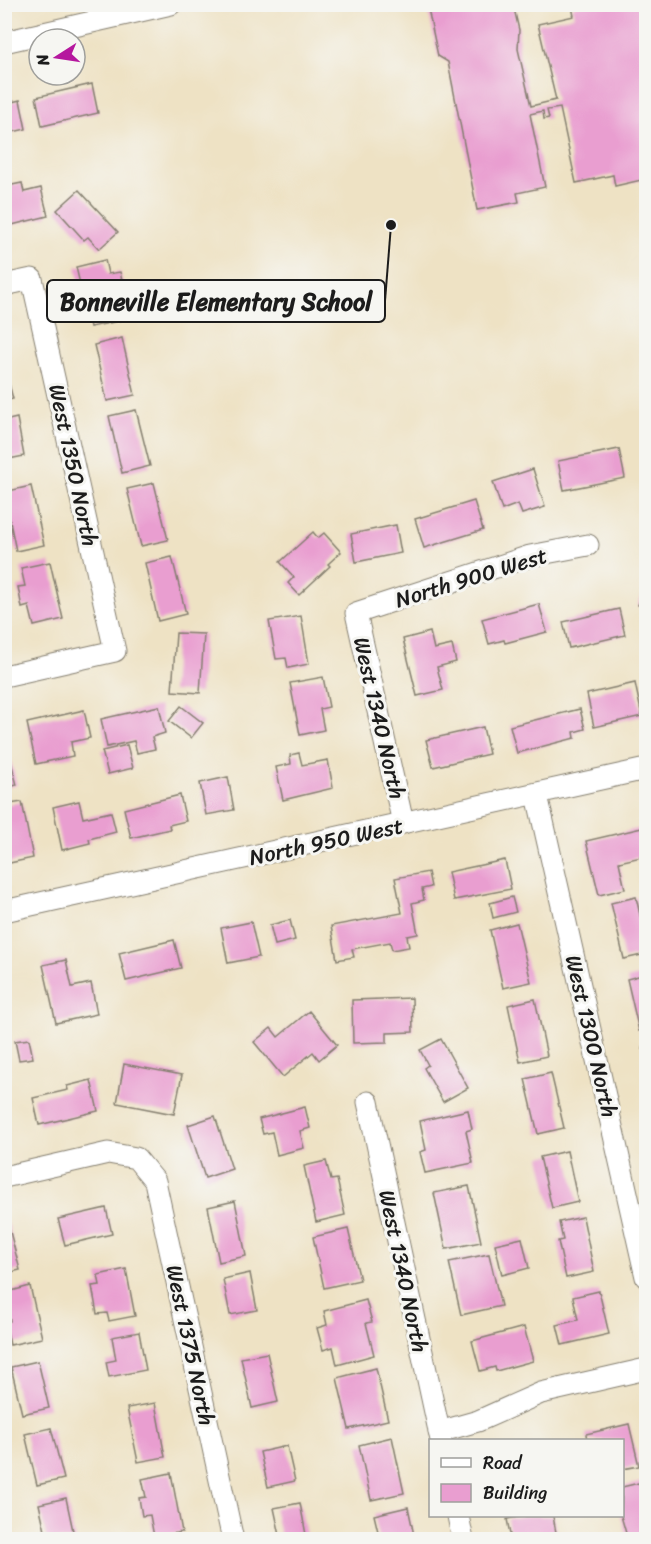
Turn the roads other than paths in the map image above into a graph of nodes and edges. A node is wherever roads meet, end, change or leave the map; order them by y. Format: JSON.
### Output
{"nodes":[{"id":1,"x":171,"y":4,"type":"edge"},
{"id":2,"x":4,"y":42,"type":"edge"},
{"id":3,"x":4,"y":285,"type":"edge"},
{"id":4,"x":588,"y":545,"type":"dead end"},
{"id":5,"x":356,"y":613,"type":"joint"},
{"id":6,"x":4,"y":676,"type":"edge"},
{"id":7,"x":646,"y":769,"type":"edge"},
{"id":8,"x":537,"y":795,"type":"junction"},
{"id":9,"x":403,"y":824,"type":"junction"},
{"id":10,"x":4,"y":911,"type":"edge"},
{"id":11,"x":368,"y":1102,"type":"dead end"},
{"id":12,"x":4,"y":1177,"type":"edge"},
{"id":13,"x":646,"y":1277,"type":"edge"},
{"id":14,"x":646,"y":1369,"type":"edge"},
{"id":15,"x":440,"y":1436,"type":"edge"},
{"id":16,"x":458,"y":1517,"type":"edge"},
{"id":17,"x":233,"y":1539,"type":"edge"},
{"id":18,"x":463,"y":1539,"type":"edge"}],
"edges":[{"from":1,"to":2,"type":"street"},
{"from":3,"to":6,"type":"street","name":"West 1350 North"},
{"from":4,"to":5,"type":"street","name":"North 900 West"},
{"from":5,"to":9,"type":"street","name":"West 1340 North"},
{"from":7,"to":8,"type":"street","name":"North 950 West"},
{"from":8,"to":9,"type":"street","name":"North 950 West"},
{"from":8,"to":13,"type":"street","name":"West 1300 North"},
{"from":9,"to":10,"type":"street","name":"North 950 West"},
{"from":11,"to":15,"type":"street","name":"West 1340 North"},
{"from":12,"to":17,"type":"street","name":"West 1375 North"},
{"from":14,"to":15,"type":"street"},
{"from":16,"to":18,"type":"street"}]}
